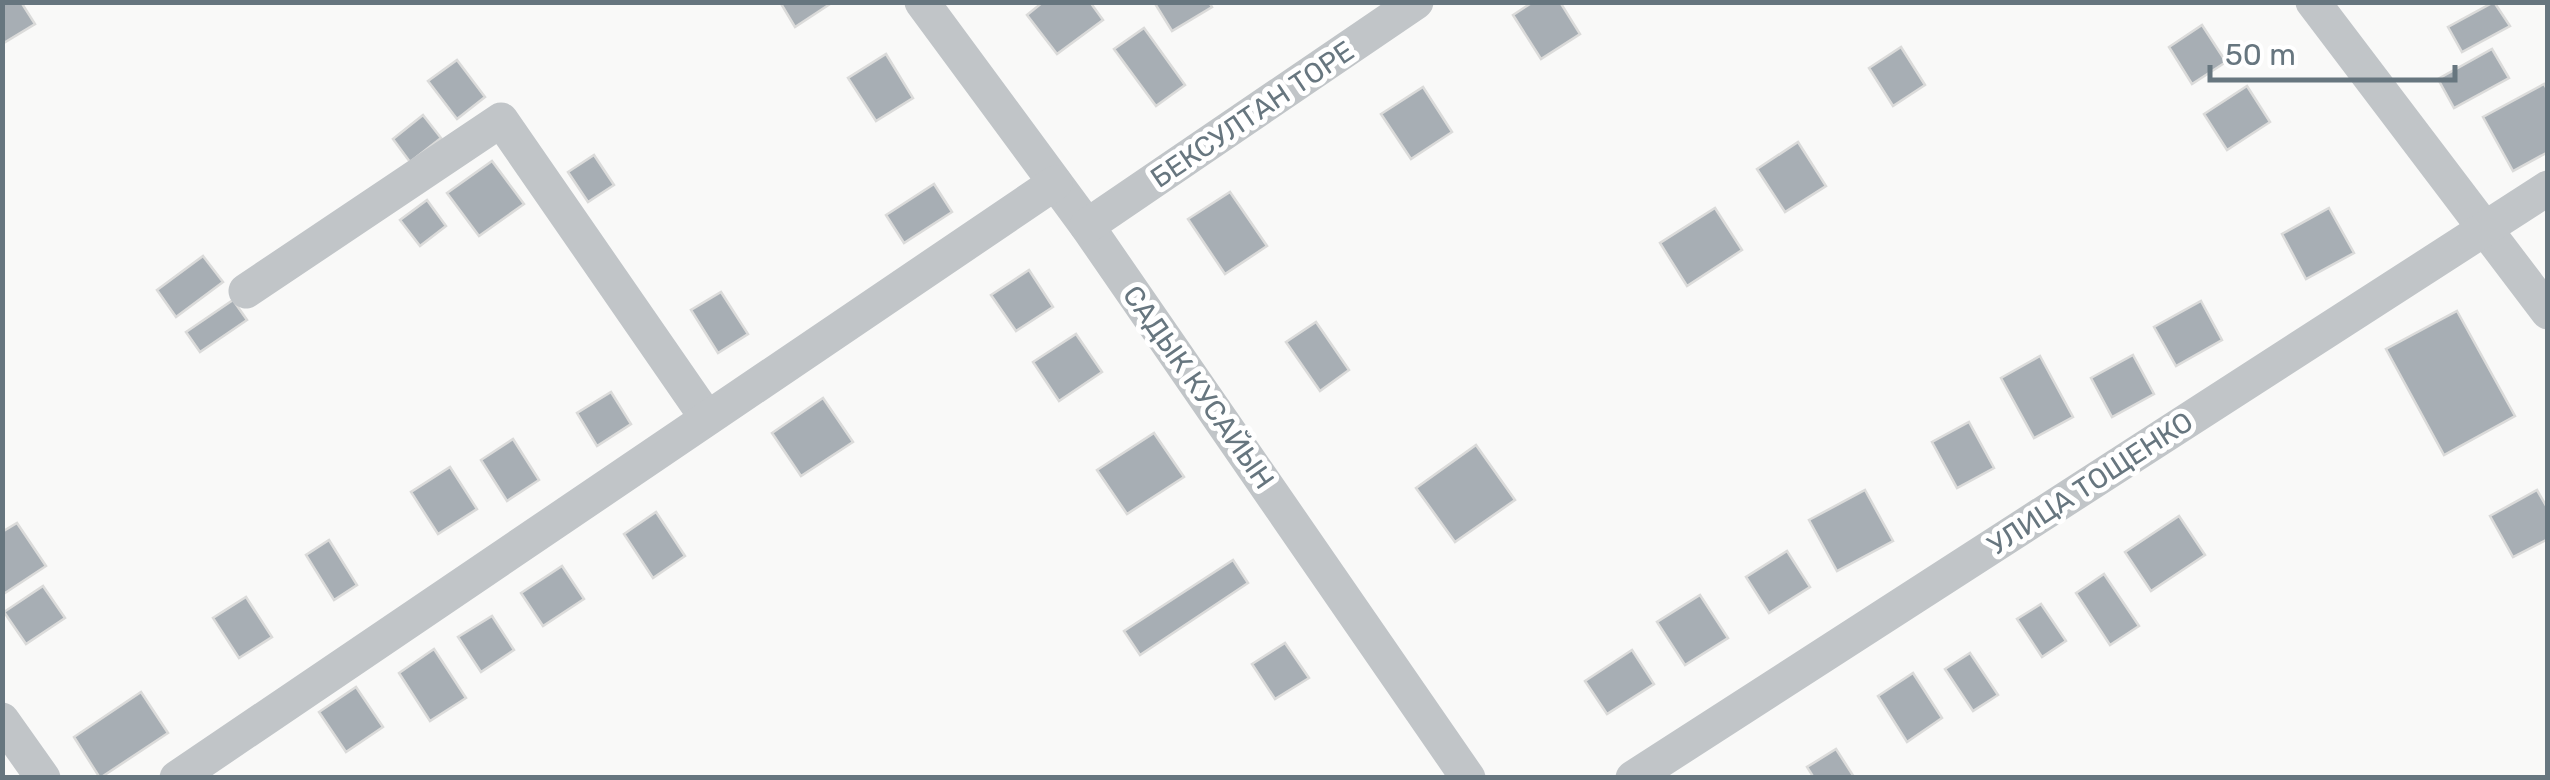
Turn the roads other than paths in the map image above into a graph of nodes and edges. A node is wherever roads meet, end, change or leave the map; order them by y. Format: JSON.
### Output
{"nodes":[{"id":1,"x":922,"y":2,"type":"edge"},
{"id":2,"x":1416,"y":2,"type":"edge"},
{"id":3,"x":2312,"y":2,"type":"edge"},
{"id":4,"x":1055,"y":182,"type":"junction"},
{"id":5,"x":2548,"y":188,"type":"edge"},
{"id":6,"x":1087,"y":226,"type":"junction"},
{"id":7,"x":2486,"y":229,"type":"junction"},
{"id":8,"x":246,"y":290,"type":"dead end"},
{"id":9,"x":2548,"y":312,"type":"edge"},
{"id":10,"x":707,"y":418,"type":"junction"},
{"id":11,"x":2,"y":720,"type":"edge"},
{"id":12,"x":43,"y":778,"type":"edge"},
{"id":13,"x":177,"y":778,"type":"edge"},
{"id":14,"x":1468,"y":778,"type":"edge"},
{"id":15,"x":1633,"y":778,"type":"edge"}],
"edges":[{"from":1,"to":4,"type":"street","name":"САДЫК КУСАЙЫН"},
{"from":2,"to":6,"type":"street","name":"БЕКСУЛТАН ТОРЕ"},
{"from":3,"to":7,"type":"street"},
{"from":4,"to":6,"type":"street","name":"САДЫК КУСАЙЫН"},
{"from":4,"to":10,"type":"street"},
{"from":5,"to":7,"type":"street","name":"УЛИЦА ТОЩЕНКО"},
{"from":6,"to":14,"type":"street","name":"САДЫК КУСАЙЫН"},
{"from":7,"to":9,"type":"street"},
{"from":7,"to":15,"type":"street","name":"УЛИЦА ТОЩЕНКО"},
{"from":8,"to":10,"type":"street"},
{"from":10,"to":13,"type":"street"},
{"from":11,"to":12,"type":"street"}]}
